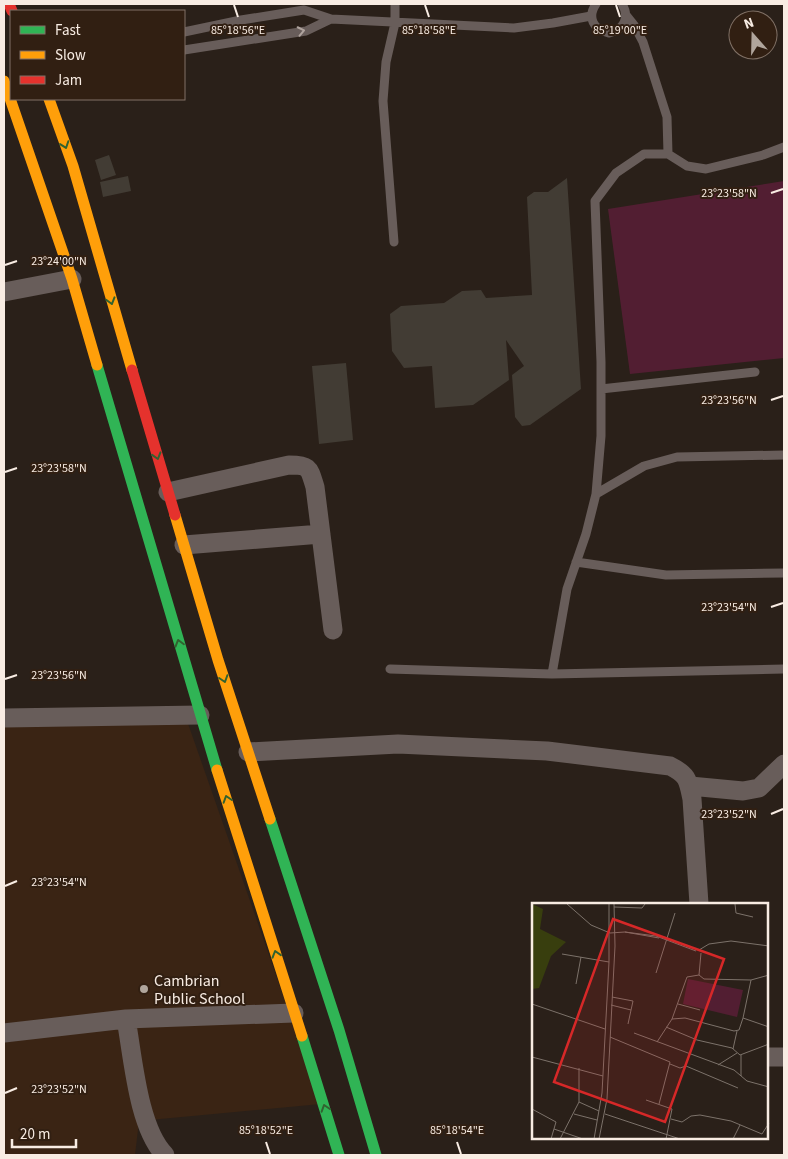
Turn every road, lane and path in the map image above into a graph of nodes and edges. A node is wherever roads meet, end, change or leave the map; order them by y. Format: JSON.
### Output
{"nodes":[{"id":1,"x":395,"y":4,"type":"edge"},
{"id":2,"x":596,"y":4,"type":"edge"},
{"id":3,"x":622,"y":4,"type":"edge"},
{"id":4,"x":591,"y":16,"type":"junction"},
{"id":5,"x":626,"y":16,"type":"junction"},
{"id":6,"x":331,"y":19,"type":"junction"},
{"id":7,"x":394,"y":23,"type":"junction"},
{"id":8,"x":185,"y":32,"type":"edge"},
{"id":9,"x":185,"y":50,"type":"edge"},
{"id":10,"x":10,"y":100,"type":"edge"},
{"id":11,"x":49,"y":100,"type":"edge"},
{"id":12,"x":784,"y":147,"type":"edge"},
{"id":13,"x":668,"y":154,"type":"junction"},
{"id":14,"x":394,"y":242,"type":"dead end"},
{"id":15,"x":72,"y":279,"type":"junction"},
{"id":16,"x":4,"y":292,"type":"edge"},
{"id":17,"x":755,"y":372,"type":"dead end"},
{"id":18,"x":601,"y":389,"type":"junction"},
{"id":19,"x":784,"y":455,"type":"edge"},
{"id":20,"x":168,"y":492,"type":"junction"},
{"id":21,"x":596,"y":494,"type":"junction"},
{"id":22,"x":321,"y":534,"type":"junction"},
{"id":23,"x":184,"y":545,"type":"junction"},
{"id":24,"x":576,"y":562,"type":"junction"},
{"id":25,"x":784,"y":573,"type":"edge"},
{"id":26,"x":333,"y":630,"type":"dead end"},
{"id":27,"x":390,"y":669,"type":"dead end"},
{"id":28,"x":784,"y":670,"type":"edge"},
{"id":29,"x":552,"y":674,"type":"junction"},
{"id":30,"x":200,"y":715,"type":"junction"},
{"id":31,"x":4,"y":718,"type":"edge"},
{"id":32,"x":248,"y":752,"type":"junction"},
{"id":33,"x":784,"y":764,"type":"edge"},
{"id":34,"x":690,"y":786,"type":"junction"},
{"id":35,"x":698,"y":903,"type":"edge"},
{"id":36,"x":294,"y":1013,"type":"junction"},
{"id":37,"x":126,"y":1019,"type":"junction"},
{"id":38,"x":4,"y":1033,"type":"edge"},
{"id":39,"x":768,"y":1057,"type":"edge"},
{"id":40,"x":784,"y":1057,"type":"edge"},
{"id":41,"x":165,"y":1155,"type":"edge"},
{"id":42,"x":339,"y":1155,"type":"edge"},
{"id":43,"x":376,"y":1155,"type":"edge"}],
"edges":[{"from":1,"to":7,"type":"lane"},
{"from":2,"to":4,"type":"lane"},
{"from":3,"to":5,"type":"lane"},
{"from":4,"to":5,"type":"lane"},
{"from":4,"to":7,"type":"lane"},
{"from":5,"to":13,"type":"lane"},
{"from":6,"to":7,"type":"lane"},
{"from":6,"to":8,"type":"lane"},
{"from":9,"to":6,"type":"lane","one_way":true},
{"from":7,"to":14,"type":"lane"},
{"from":10,"to":15,"type":"main road"},
{"from":11,"to":20,"type":"main road","one_way":true},
{"from":12,"to":13,"type":"lane"},
{"from":13,"to":18,"type":"lane"},
{"from":15,"to":16,"type":"street"},
{"from":30,"to":15,"type":"main road","one_way":true},
{"from":17,"to":18,"type":"lane"},
{"from":18,"to":21,"type":"lane"},
{"from":19,"to":21,"type":"lane"},
{"from":20,"to":22,"type":"street"},
{"from":20,"to":23,"type":"main road"},
{"from":21,"to":24,"type":"lane"},
{"from":22,"to":23,"type":"street"},
{"from":22,"to":26,"type":"street"},
{"from":23,"to":32,"type":"main road","one_way":true},
{"from":24,"to":25,"type":"lane"},
{"from":24,"to":29,"type":"lane"},
{"from":27,"to":29,"type":"lane"},
{"from":28,"to":29,"type":"lane"},
{"from":30,"to":31,"type":"street"},
{"from":36,"to":30,"type":"main road","one_way":true},
{"from":32,"to":34,"type":"street"},
{"from":32,"to":43,"type":"main road"},
{"from":33,"to":34,"type":"street"},
{"from":34,"to":35,"type":"street"},
{"from":36,"to":37,"type":"street"},
{"from":42,"to":36,"type":"main road","one_way":true},
{"from":37,"to":38,"type":"street"},
{"from":37,"to":41,"type":"street"},
{"from":39,"to":40,"type":"street"}]}
